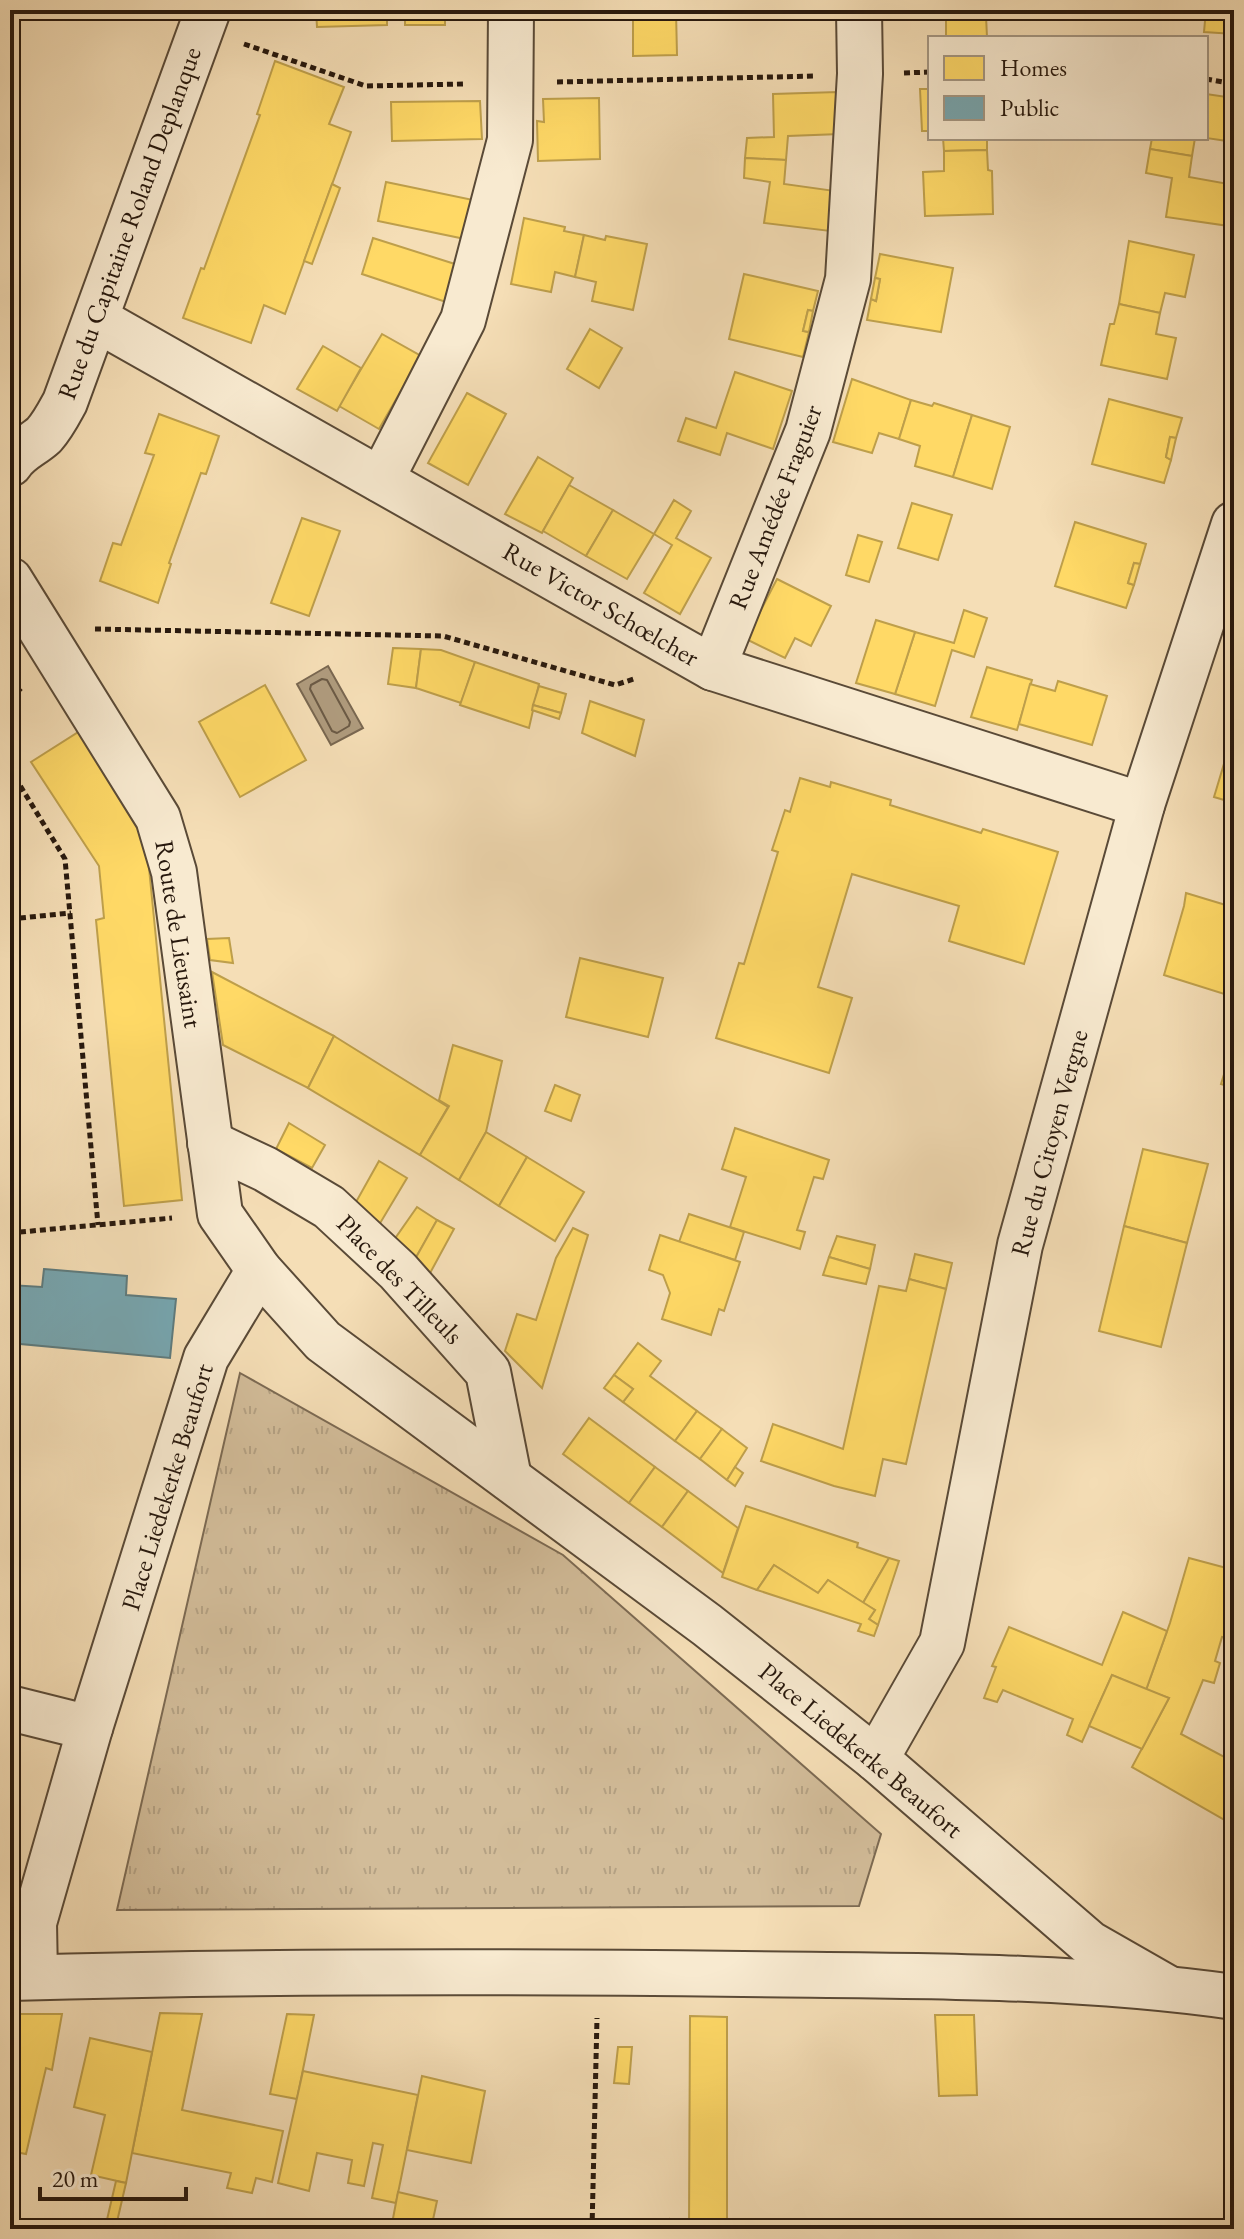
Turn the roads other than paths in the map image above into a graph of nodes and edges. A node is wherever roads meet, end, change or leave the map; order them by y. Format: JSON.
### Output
{"nodes":[{"id":1,"x":511,"y":10,"type":"edge"},
{"id":2,"x":859,"y":10,"type":"edge"},
{"id":3,"x":204,"y":20,"type":"edge"},
{"id":4,"x":96,"y":319,"type":"junction"},
{"id":5,"x":10,"y":464,"type":"edge"},
{"id":6,"x":381,"y":480,"type":"junction"},
{"id":7,"x":1234,"y":524,"type":"edge"},
{"id":8,"x":10,"y":580,"type":"edge"},
{"id":9,"x":713,"y":668,"type":"junction"},
{"id":10,"x":1142,"y":805,"type":"junction"},
{"id":11,"x":210,"y":1143,"type":"junction"},
{"id":12,"x":259,"y":1270,"type":"junction"},
{"id":13,"x":509,"y":1478,"type":"junction"},
{"id":14,"x":10,"y":1708,"type":"edge"},
{"id":15,"x":90,"y":1728,"type":"junction"},
{"id":16,"x":876,"y":1759,"type":"junction"},
{"id":17,"x":23,"y":1978,"type":"edge"},
{"id":18,"x":1166,"y":1987,"type":"junction"},
{"id":19,"x":1234,"y":1997,"type":"edge"}],
"edges":[{"from":1,"to":6,"type":"street"},
{"from":2,"to":9,"type":"street","name":"Rue Amédée Fraguier"},
{"from":3,"to":4,"type":"street","name":"Rue du Capitaine Roland Deplanque"},
{"from":4,"to":5,"type":"street","name":"Rue du Capitaine Roland Deplanque"},
{"from":4,"to":6,"type":"street","name":"Rue Victor Schœlcher"},
{"from":6,"to":9,"type":"street","name":"Rue Victor Schœlcher"},
{"from":7,"to":10,"type":"street","name":"Rue du Citoyen Vergne"},
{"from":8,"to":11,"type":"street","name":"Route de Lieusaint"},
{"from":9,"to":10,"type":"street","name":"Rue Victor Schœlcher"},
{"from":10,"to":16,"type":"street","name":"Rue du Citoyen Vergne"},
{"from":11,"to":12,"type":"street","name":"Route de Lieusaint"},
{"from":11,"to":13,"type":"street","name":"Place des Tilleuls"},
{"from":12,"to":13,"type":"street","name":"Place Liedekerke Beaufort"},
{"from":12,"to":15,"type":"street","name":"Place Liedekerke Beaufort"},
{"from":13,"to":16,"type":"street","name":"Place Liedekerke Beaufort"},
{"from":14,"to":15,"type":"street"},
{"from":15,"to":17,"type":"street","name":"Place Liedekerke Beaufort"},
{"from":16,"to":18,"type":"street","name":"Place Liedekerke Beaufort"},
{"from":17,"to":18,"type":"street","name":"Place Liedekerke Beaufort"},
{"from":18,"to":19,"type":"street"}]}
